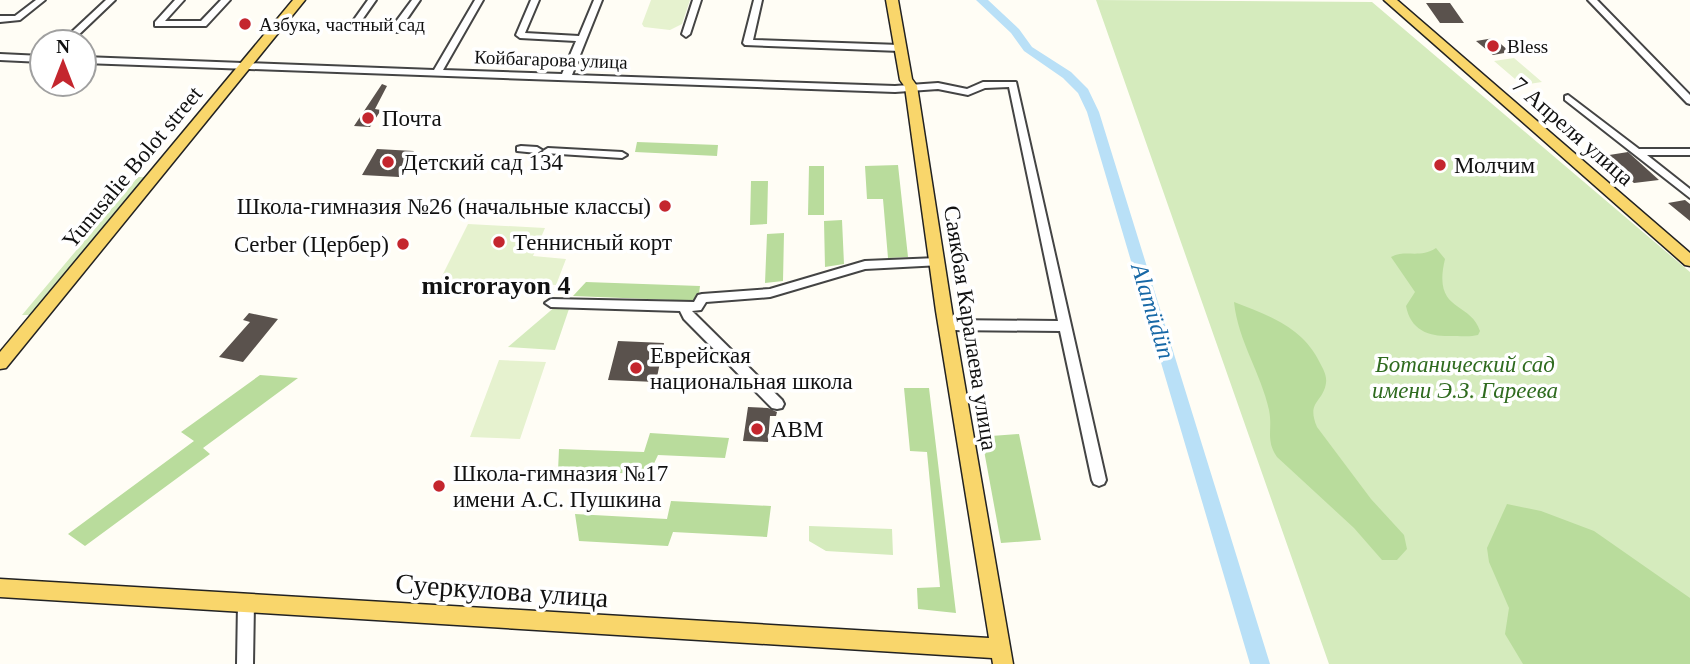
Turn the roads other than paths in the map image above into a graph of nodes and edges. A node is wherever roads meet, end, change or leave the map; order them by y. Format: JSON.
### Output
{"nodes":[{"id":1,"x":41,"y":0,"type":"edge"},
{"id":2,"x":111,"y":0,"type":"edge"},
{"id":3,"x":180,"y":0,"type":"edge"},
{"id":4,"x":226,"y":0,"type":"edge"},
{"id":5,"x":299,"y":0,"type":"edge"},
{"id":6,"x":372,"y":0,"type":"edge"},
{"id":7,"x":416,"y":0,"type":"edge"},
{"id":8,"x":479,"y":0,"type":"edge"},
{"id":9,"x":535,"y":0,"type":"edge"},
{"id":10,"x":598,"y":0,"type":"edge"},
{"id":11,"x":697,"y":0,"type":"edge"},
{"id":12,"x":758,"y":0,"type":"edge"},
{"id":13,"x":892,"y":0,"type":"edge"},
{"id":14,"x":1390,"y":0,"type":"edge"},
{"id":15,"x":1408,"y":0,"type":"edge"},
{"id":16,"x":1592,"y":0,"type":"edge"},
{"id":17,"x":0,"y":19,"type":"edge"},
{"id":18,"x":81,"y":28,"type":"edge"},
{"id":19,"x":1429,"y":32,"type":"junction"},
{"id":20,"x":686,"y":34,"type":"dead end"},
{"id":21,"x":581,"y":39,"type":"junction"},
{"id":22,"x":900,"y":48,"type":"junction"},
{"id":23,"x":0,"y":57,"type":"edge"},
{"id":24,"x":28,"y":58,"type":"edge"},
{"id":25,"x":98,"y":61,"type":"edge"},
{"id":26,"x":244,"y":66,"type":"junction"},
{"id":27,"x":437,"y":73,"type":"junction"},
{"id":28,"x":566,"y":77,"type":"junction"},
{"id":29,"x":911,"y":86,"type":"junction"},
{"id":30,"x":1569,"y":99,"type":"dead end"},
{"id":31,"x":1690,"y":101,"type":"edge"},
{"id":32,"x":522,"y":149,"type":"dead end"},
{"id":33,"x":1637,"y":152,"type":"junction"},
{"id":34,"x":1690,"y":152,"type":"edge"},
{"id":35,"x":622,"y":155,"type":"dead end"},
{"id":36,"x":1690,"y":194,"type":"edge"},
{"id":37,"x":1690,"y":261,"type":"edge"},
{"id":38,"x":937,"y":262,"type":"junction"},
{"id":39,"x":551,"y":303,"type":"dead end"},
{"id":40,"x":684,"y":307,"type":"junction"},
{"id":41,"x":947,"y":325,"type":"junction"},
{"id":42,"x":1065,"y":326,"type":"junction"},
{"id":43,"x":0,"y":363,"type":"edge"},
{"id":44,"x":776,"y":404,"type":"dead end"},
{"id":45,"x":1098,"y":480,"type":"dead end"},
{"id":46,"x":0,"y":588,"type":"edge"},
{"id":47,"x":246,"y":603,"type":"junction"},
{"id":48,"x":1002,"y":657,"type":"edge"},
{"id":49,"x":245,"y":664,"type":"edge"}],
"edges":[{"from":1,"to":17,"type":"street"},
{"from":2,"to":18,"type":"street"},
{"from":3,"to":4,"type":"street"},
{"from":5,"to":26,"type":"main road","name":"Yunusalie Bolot street"},
{"from":6,"to":7,"type":"street"},
{"from":8,"to":27,"type":"street"},
{"from":9,"to":21,"type":"street"},
{"from":10,"to":21,"type":"street"},
{"from":11,"to":20,"type":"street"},
{"from":12,"to":22,"type":"street"},
{"from":13,"to":22,"type":"main road","name":"Саякбая Каралаева улица"},
{"from":14,"to":19,"type":"main road","name":"7 Апреля улица"},
{"from":15,"to":19,"type":"main road","name":"7 Апреля улица"},
{"from":16,"to":31,"type":"street"},
{"from":19,"to":37,"type":"main road","name":"7 Апреля улица"},
{"from":21,"to":28,"type":"street"},
{"from":22,"to":29,"type":"main road","name":"Саякбая Каралаева улица"},
{"from":23,"to":24,"type":"street"},
{"from":25,"to":26,"type":"street","name":"Койбагарова улица"},
{"from":26,"to":27,"type":"street","name":"Койбагарова улица"},
{"from":26,"to":43,"type":"main road","name":"Yunusalie Bolot street"},
{"from":27,"to":28,"type":"street","name":"Койбагарова улица"},
{"from":28,"to":29,"type":"street","name":"Койбагарова улица"},
{"from":29,"to":38,"type":"main road","name":"Саякбая Каралаева улица"},
{"from":29,"to":42,"type":"street","name":"Койбагарова улица"},
{"from":30,"to":33,"type":"street"},
{"from":32,"to":35,"type":"street"},
{"from":33,"to":34,"type":"street"},
{"from":33,"to":36,"type":"street"},
{"from":38,"to":40,"type":"street"},
{"from":38,"to":41,"type":"main road","name":"Саякбая Каралаева улица"},
{"from":39,"to":40,"type":"street"},
{"from":40,"to":44,"type":"street"},
{"from":41,"to":42,"type":"street"},
{"from":41,"to":48,"type":"main road","name":"Саякбая Каралаева улица"},
{"from":42,"to":45,"type":"street"},
{"from":46,"to":47,"type":"main road","name":"Суеркулова улица"},
{"from":47,"to":48,"type":"main road","name":"Суеркулова улица"},
{"from":47,"to":49,"type":"street"}]}
